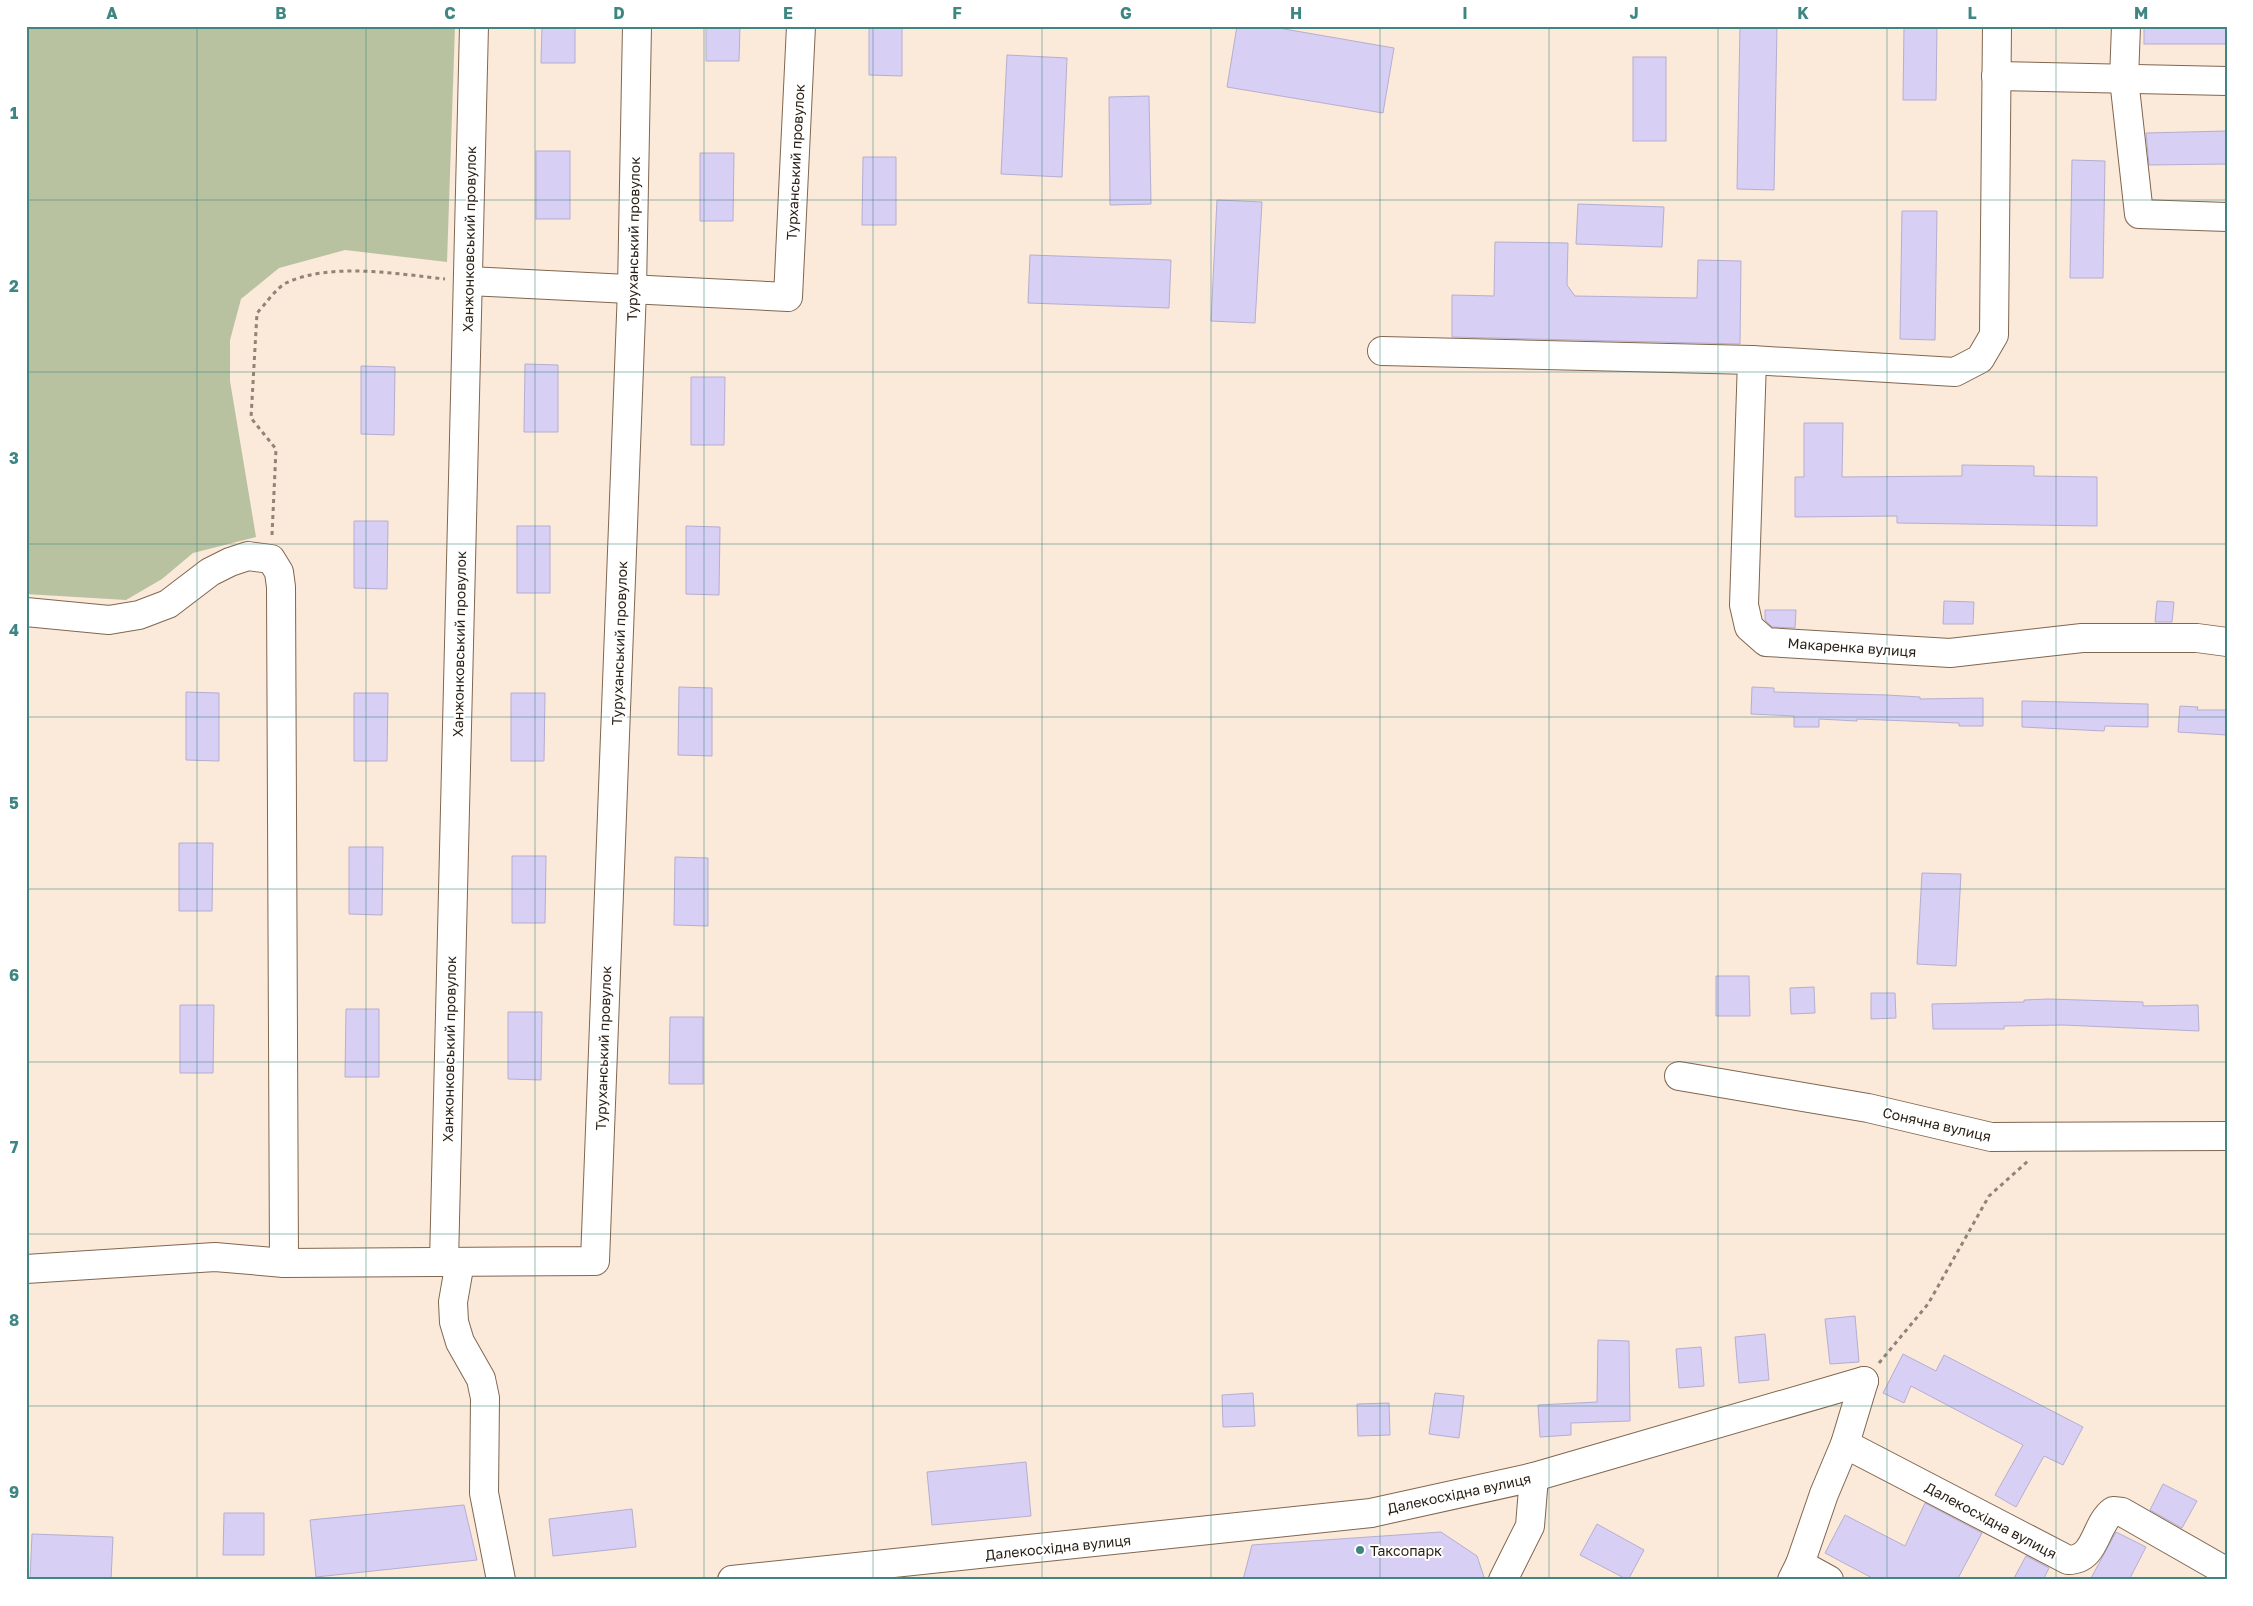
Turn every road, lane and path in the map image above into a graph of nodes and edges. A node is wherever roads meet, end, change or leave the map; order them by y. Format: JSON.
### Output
{"nodes":[{"id":1,"x":474,"y":26,"type":"edge"},
{"id":2,"x":637,"y":26,"type":"edge"},
{"id":3,"x":801,"y":26,"type":"edge"},
{"id":4,"x":1997,"y":26,"type":"edge"},
{"id":5,"x":2126,"y":26,"type":"edge"},
{"id":6,"x":1996,"y":76,"type":"junction"},
{"id":7,"x":2124,"y":79,"type":"junction"},
{"id":8,"x":2227,"y":81,"type":"edge"},
{"id":9,"x":2227,"y":217,"type":"edge"},
{"id":10,"x":468,"y":281,"type":"junction"},
{"id":11,"x":632,"y":289,"type":"junction"},
{"id":12,"x":1382,"y":351,"type":"dead end"},
{"id":13,"x":1752,"y":360,"type":"junction"},
{"id":14,"x":271,"y":559,"type":"junction"},
{"id":15,"x":26,"y":612,"type":"edge"},
{"id":16,"x":2227,"y":642,"type":"edge"},
{"id":17,"x":1679,"y":1076,"type":"dead end"},
{"id":18,"x":2227,"y":1136,"type":"edge"},
{"id":19,"x":2054,"y":1137,"type":"junction"},
{"id":20,"x":452,"y":1262,"type":"junction"},
{"id":21,"x":284,"y":1263,"type":"junction"},
{"id":22,"x":26,"y":1269,"type":"edge"},
{"id":23,"x":1864,"y":1381,"type":"junction"},
{"id":24,"x":1845,"y":1444,"type":"junction"},
{"id":25,"x":1534,"y":1477,"type":"junction"},
{"id":26,"x":894,"y":1572,"type":"edge"},
{"id":27,"x":1796,"y":1572,"type":"edge"},
{"id":28,"x":2222,"y":1574,"type":"edge"},
{"id":29,"x":501,"y":1580,"type":"edge"},
{"id":30,"x":732,"y":1580,"type":"edge"},
{"id":31,"x":1503,"y":1580,"type":"edge"},
{"id":32,"x":1830,"y":1580,"type":"edge"}],
"edges":[{"from":1,"to":10,"type":"street","name":"Ханжонковський провулок"},
{"from":2,"to":11,"type":"street","name":"Туруханський провулок"},
{"from":3,"to":11,"type":"street","name":"Турханський провулок"},
{"from":4,"to":6,"type":"street"},
{"from":5,"to":7,"type":"street"},
{"from":6,"to":7,"type":"street"},
{"from":6,"to":13,"type":"street"},
{"from":7,"to":8,"type":"street"},
{"from":7,"to":9,"type":"street"},
{"from":10,"to":11,"type":"street"},
{"from":10,"to":14,"type":"path"},
{"from":10,"to":20,"type":"street","name":"Ханжонковський провулок"},
{"from":11,"to":20,"type":"street","name":"Туруханський провулок"},
{"from":12,"to":13,"type":"street"},
{"from":13,"to":16,"type":"street","name":"Макаренка вулиця"},
{"from":14,"to":15,"type":"street"},
{"from":14,"to":21,"type":"street"},
{"from":17,"to":19,"type":"street","name":"Сонячна вулиця"},
{"from":18,"to":19,"type":"street","name":"Сонячна вулиця"},
{"from":19,"to":23,"type":"path"},
{"from":20,"to":21,"type":"street"},
{"from":20,"to":29,"type":"street","name":"Ханжонковський провулок"},
{"from":21,"to":22,"type":"street"},
{"from":23,"to":24,"type":"street"},
{"from":23,"to":25,"type":"street","name":"Далекосхідна вулиця"},
{"from":24,"to":27,"type":"street"},
{"from":24,"to":28,"type":"street","name":"Далекосхідна вулиця"},
{"from":25,"to":26,"type":"street","name":"Далекосхідна вулиця"},
{"from":25,"to":31,"type":"street"},
{"from":26,"to":30,"type":"street","name":"Далекосхідна вулиця"},
{"from":27,"to":32,"type":"street"}]}
